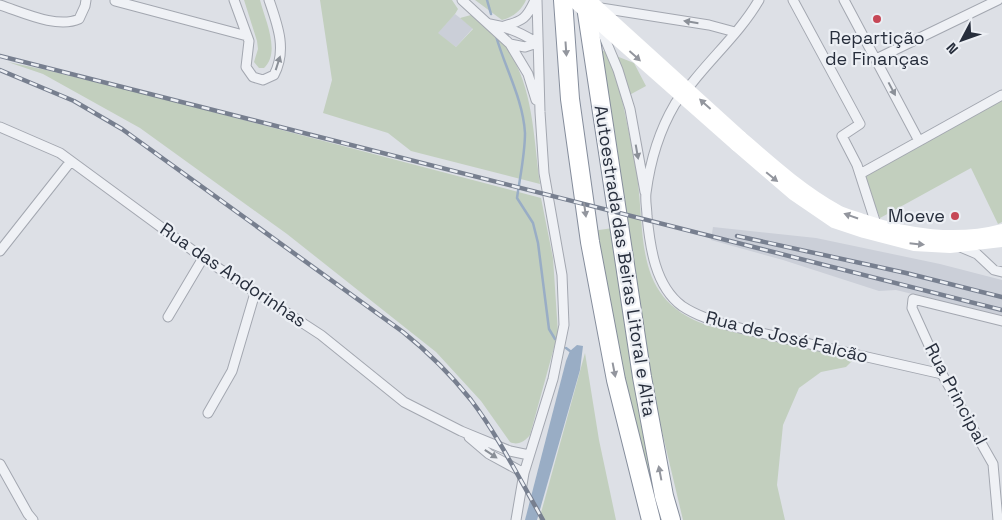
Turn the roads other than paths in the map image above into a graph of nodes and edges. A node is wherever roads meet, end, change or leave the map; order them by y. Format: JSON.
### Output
{"nodes":[{"id":1,"x":86,"y":0,"type":"edge"},
{"id":2,"x":234,"y":0,"type":"edge"},
{"id":3,"x":269,"y":0,"type":"edge"},
{"id":4,"x":462,"y":0,"type":"edge"},
{"id":5,"x":536,"y":0,"type":"edge"},
{"id":6,"x":563,"y":0,"type":"edge"},
{"id":7,"x":572,"y":0,"type":"edge"},
{"id":8,"x":759,"y":0,"type":"edge"},
{"id":9,"x":793,"y":0,"type":"edge"},
{"id":10,"x":844,"y":0,"type":"edge"},
{"id":11,"x":998,"y":0,"type":"edge"},
{"id":12,"x":115,"y":1,"type":"edge"},
{"id":13,"x":591,"y":2,"type":"edge"},
{"id":14,"x":0,"y":5,"type":"edge"},
{"id":15,"x":490,"y":24,"type":"junction"},
{"id":16,"x":599,"y":24,"type":"junction"},
{"id":17,"x":504,"y":26,"type":"junction"},
{"id":18,"x":736,"y":32,"type":"junction"},
{"id":19,"x":247,"y":36,"type":"junction"},
{"id":20,"x":537,"y":43,"type":"junction"},
{"id":21,"x":510,"y":44,"type":"junction"},
{"id":22,"x":876,"y":58,"type":"junction"},
{"id":23,"x":1002,"y":95,"type":"edge"},
{"id":24,"x":540,"y":112,"type":"junction"},
{"id":25,"x":0,"y":127,"type":"edge"},
{"id":26,"x":738,"y":141,"type":"junction"},
{"id":27,"x":919,"y":141,"type":"junction"},
{"id":28,"x":71,"y":161,"type":"junction"},
{"id":29,"x":860,"y":174,"type":"junction"},
{"id":30,"x":646,"y":196,"type":"junction"},
{"id":31,"x":876,"y":224,"type":"junction"},
{"id":32,"x":1002,"y":230,"type":"edge"},
{"id":33,"x":1002,"y":241,"type":"edge"},
{"id":34,"x":958,"y":246,"type":"junction"},
{"id":35,"x":0,"y":251,"type":"edge"},
{"id":36,"x":203,"y":258,"type":"junction"},
{"id":37,"x":1002,"y":272,"type":"edge"},
{"id":38,"x":255,"y":293,"type":"junction"},
{"id":39,"x":168,"y":317,"type":"dead end"},
{"id":40,"x":1002,"y":321,"type":"edge"},
{"id":41,"x":942,"y":374,"type":"junction"},
{"id":42,"x":208,"y":413,"type":"dead end"},
{"id":43,"x":461,"y":431,"type":"junction"},
{"id":44,"x":529,"y":455,"type":"junction"},
{"id":45,"x":0,"y":464,"type":"edge"},
{"id":46,"x":524,"y":474,"type":"junction"},
{"id":47,"x":33,"y":520,"type":"edge"},
{"id":48,"x":516,"y":520,"type":"edge"},
{"id":49,"x":651,"y":520,"type":"edge"},
{"id":50,"x":670,"y":520,"type":"edge"},
{"id":51,"x":998,"y":520,"type":"edge"}],
"edges":[{"from":1,"to":14,"type":"street"},
{"from":2,"to":19,"type":"street"},
{"from":19,"to":3,"type":"street","one_way":true},
{"from":4,"to":15,"type":"street"},
{"from":5,"to":17,"type":"street"},
{"from":5,"to":20,"type":"street"},
{"from":6,"to":49,"type":"highway","name":"Autoestrada das Beiras Litoral e Alta","one_way":true},
{"from":7,"to":16,"type":"main road","bridge":true},
{"from":8,"to":18,"type":"street","name":"Rua de José Falcão"},
{"from":9,"to":29,"type":"street"},
{"from":10,"to":22,"type":"street"},
{"from":11,"to":22,"type":"street"},
{"from":12,"to":19,"type":"street"},
{"from":18,"to":13,"type":"street","one_way":true},
{"from":26,"to":13,"type":"main road","one_way":true,"bridge":true},
{"from":50,"to":13,"type":"highway","name":"Autoestrada das Beiras Litoral e Alta","one_way":true},
{"from":15,"to":17,"type":"street"},
{"from":15,"to":21,"type":"street"},
{"from":16,"to":26,"type":"main road","one_way":true,"bridge":true},
{"from":16,"to":30,"type":"street","one_way":true},
{"from":17,"to":20,"type":"street"},
{"from":18,"to":30,"type":"street","name":"Rua de José Falcão"},
{"from":20,"to":21,"type":"street"},
{"from":20,"to":24,"type":"street"},
{"from":21,"to":24,"type":"street"},
{"from":22,"to":27,"type":"street","one_way":true},
{"from":23,"to":27,"type":"street"},
{"from":24,"to":44,"type":"street"},
{"from":25,"to":28,"type":"street","name":"Rua das Andorinhas"},
{"from":31,"to":26,"type":"main road","one_way":true},
{"from":26,"to":34,"type":"main road","one_way":true},
{"from":27,"to":29,"type":"street"},
{"from":28,"to":35,"type":"street"},
{"from":28,"to":36,"type":"street","name":"Rua das Andorinhas"},
{"from":29,"to":31,"type":"street"},
{"from":30,"to":41,"type":"street","name":"Rua de José Falcão"},
{"from":31,"to":32,"type":"main road"},
{"from":33,"to":34,"type":"main road"},
{"from":34,"to":37,"type":"street"},
{"from":36,"to":38,"type":"street","name":"Rua das Andorinhas"},
{"from":36,"to":39,"type":"street"},
{"from":38,"to":42,"type":"street"},
{"from":38,"to":43,"type":"street","name":"Rua das Andorinhas"},
{"from":40,"to":41,"type":"street","name":"Rua Principal"},
{"from":41,"to":51,"type":"street","name":"Rua Principal"},
{"from":43,"to":44,"type":"street","name":"Rua das Andorinhas"},
{"from":43,"to":46,"type":"street","name":"Rua das Andorinhas","one_way":true},
{"from":44,"to":46,"type":"street"},
{"from":45,"to":47,"type":"street"},
{"from":46,"to":48,"type":"street"}]}
